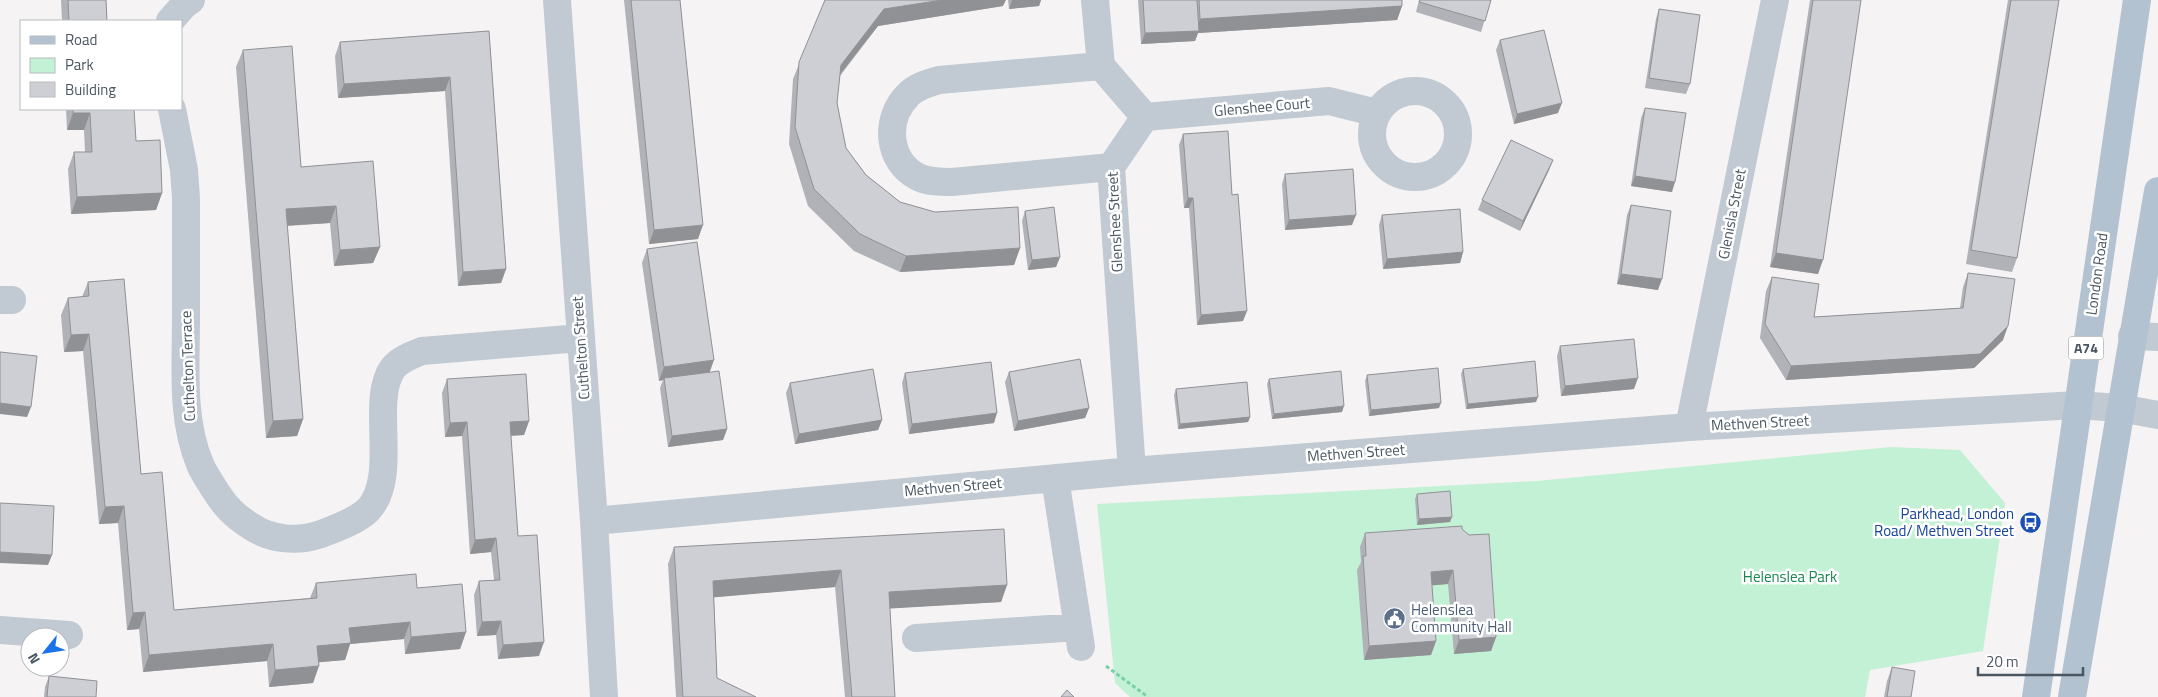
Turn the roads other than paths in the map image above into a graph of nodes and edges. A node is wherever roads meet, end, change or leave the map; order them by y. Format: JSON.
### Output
{"nodes":[{"id":1,"x":192,"y":0,"type":"edge"},
{"id":2,"x":556,"y":0,"type":"edge"},
{"id":3,"x":1096,"y":0,"type":"edge"},
{"id":4,"x":1775,"y":0,"type":"edge"},
{"id":5,"x":2137,"y":0,"type":"edge"},
{"id":6,"x":171,"y":20,"type":"edge"},
{"id":7,"x":1101,"y":66,"type":"junction"},
{"id":8,"x":172,"y":110,"type":"edge"},
{"id":9,"x":1377,"y":113,"type":"dead end"},
{"id":10,"x":1145,"y":117,"type":"junction"},
{"id":11,"x":1111,"y":167,"type":"junction"},
{"id":12,"x":2158,"y":190,"type":"edge"},
{"id":13,"x":2145,"y":337,"type":"edge"},
{"id":14,"x":580,"y":338,"type":"junction"},
{"id":15,"x":2077,"y":405,"type":"junction"},
{"id":16,"x":2120,"y":408,"type":"junction"},
{"id":17,"x":2158,"y":415,"type":"edge"},
{"id":18,"x":1689,"y":427,"type":"junction"},
{"id":19,"x":1132,"y":471,"type":"junction"},
{"id":20,"x":1056,"y":478,"type":"junction"},
{"id":21,"x":594,"y":521,"type":"junction"},
{"id":22,"x":0,"y":630,"type":"edge"},
{"id":23,"x":20,"y":631,"type":"edge"},
{"id":24,"x":916,"y":638,"type":"dead end"},
{"id":25,"x":604,"y":697,"type":"edge"},
{"id":26,"x":2036,"y":697,"type":"edge"},
{"id":27,"x":2072,"y":697,"type":"edge"}],
"edges":[{"from":1,"to":6,"type":"street"},
{"from":2,"to":14,"type":"street","name":"Cuthelton Street"},
{"from":3,"to":7,"type":"street"},
{"from":4,"to":18,"type":"street","name":"Glenisla Street"},
{"from":5,"to":15,"type":"main road","name":"London Road","number":"A74"},
{"from":7,"to":10,"type":"street"},
{"from":7,"to":11,"type":"street"},
{"from":8,"to":14,"type":"street","name":"Cuthelton Terrace"},
{"from":9,"to":10,"type":"street","name":"Glenshee Court"},
{"from":10,"to":11,"type":"street","name":"Glenshee Street"},
{"from":11,"to":19,"type":"street","name":"Glenshee Street"},
{"from":12,"to":13,"type":"main road"},
{"from":13,"to":16,"type":"main road"},
{"from":14,"to":21,"type":"street","name":"Cuthelton Street"},
{"from":15,"to":16,"type":"street","name":"Methven Street"},
{"from":15,"to":18,"type":"street","name":"Methven Street"},
{"from":15,"to":26,"type":"main road","name":"London Road","number":"A74"},
{"from":16,"to":17,"type":"street","name":"Methven Street"},
{"from":16,"to":27,"type":"main road"},
{"from":18,"to":19,"type":"street","name":"Methven Street"},
{"from":19,"to":20,"type":"street","name":"Methven Street"},
{"from":20,"to":21,"type":"street","name":"Methven Street"},
{"from":20,"to":24,"type":"street"},
{"from":21,"to":25,"type":"street","name":"Cuthelton Street"},
{"from":22,"to":23,"type":"street"}]}
